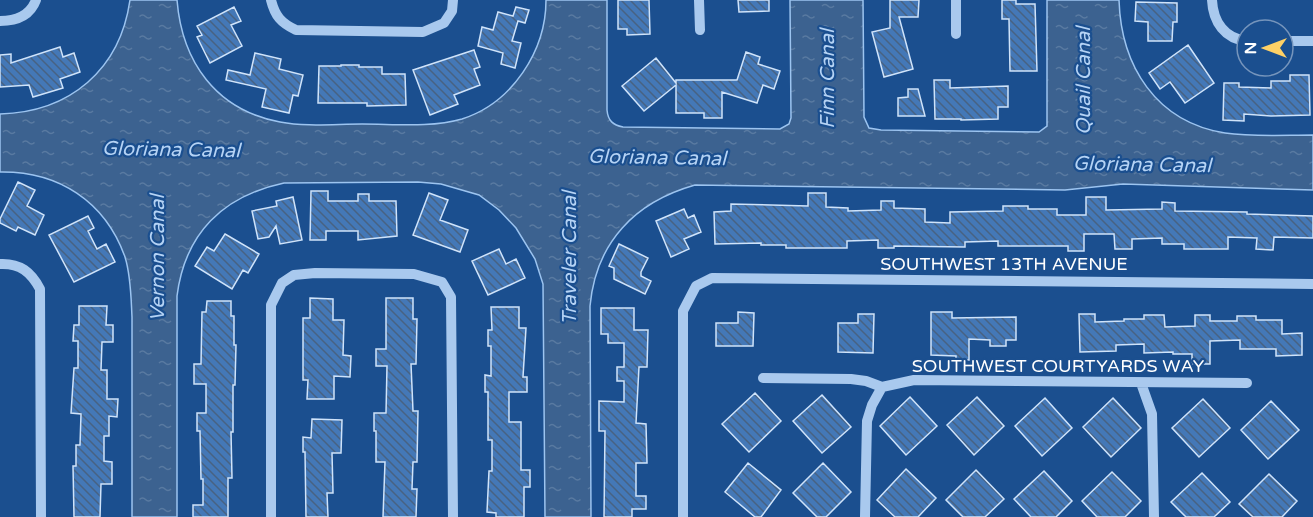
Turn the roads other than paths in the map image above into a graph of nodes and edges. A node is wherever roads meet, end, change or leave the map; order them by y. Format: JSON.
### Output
{"nodes":[{"id":1,"x":36,"y":0,"type":"edge"},
{"id":2,"x":271,"y":0,"type":"edge"},
{"id":3,"x":453,"y":0,"type":"edge"},
{"id":4,"x":699,"y":0,"type":"edge"},
{"id":5,"x":956,"y":0,"type":"edge"},
{"id":6,"x":1212,"y":0,"type":"edge"},
{"id":7,"x":0,"y":21,"type":"edge"},
{"id":8,"x":700,"y":30,"type":"dead end"},
{"id":9,"x":956,"y":34,"type":"dead end"},
{"id":10,"x":1235,"y":37,"type":"edge"},
{"id":11,"x":1295,"y":41,"type":"edge"},
{"id":12,"x":1313,"y":41,"type":"edge"},
{"id":13,"x":0,"y":264,"type":"edge"},
{"id":14,"x":1313,"y":284,"type":"edge"},
{"id":15,"x":763,"y":378,"type":"dead end"},
{"id":16,"x":1141,"y":383,"type":"junction"},
{"id":17,"x":1247,"y":383,"type":"dead end"},
{"id":18,"x":882,"y":387,"type":"junction"},
{"id":19,"x":41,"y":517,"type":"edge"},
{"id":20,"x":271,"y":517,"type":"edge"},
{"id":21,"x":453,"y":517,"type":"edge"},
{"id":22,"x":683,"y":517,"type":"edge"},
{"id":23,"x":865,"y":517,"type":"edge"},
{"id":24,"x":1154,"y":517,"type":"edge"}],
"edges":[{"from":1,"to":7,"type":"street"},
{"from":2,"to":3,"type":"street"},
{"from":4,"to":8,"type":"street"},
{"from":5,"to":9,"type":"street"},
{"from":6,"to":10,"type":"street"},
{"from":11,"to":12,"type":"street"},
{"from":13,"to":19,"type":"street"},
{"from":14,"to":22,"type":"street","name":"SOUTHWEST 13TH AVENUE"},
{"from":15,"to":18,"type":"street","name":"SOUTHWEST COURTYARDS WAY"},
{"from":16,"to":17,"type":"street","name":"SOUTHWEST COURTYARDS WAY"},
{"from":16,"to":18,"type":"street","name":"SOUTHWEST COURTYARDS WAY"},
{"from":16,"to":24,"type":"street"},
{"from":18,"to":23,"type":"street"},
{"from":20,"to":21,"type":"street"}]}
